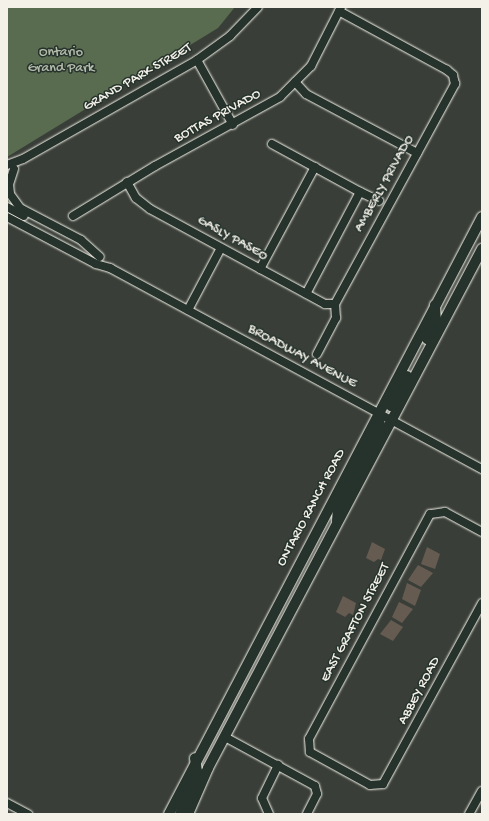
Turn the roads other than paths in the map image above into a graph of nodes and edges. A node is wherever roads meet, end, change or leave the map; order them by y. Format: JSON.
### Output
{"nodes":[{"id":1,"x":258,"y":7,"type":"edge"},
{"id":2,"x":340,"y":9,"type":"edge"},
{"id":3,"x":197,"y":60,"type":"junction"},
{"id":4,"x":295,"y":82,"type":"junction"},
{"id":5,"x":233,"y":125,"type":"junction"},
{"id":6,"x":272,"y":144,"type":"dead end"},
{"id":7,"x":417,"y":153,"type":"junction"},
{"id":8,"x":315,"y":167,"type":"junction"},
{"id":9,"x":9,"y":169,"type":"edge"},
{"id":10,"x":128,"y":182,"type":"junction"},
{"id":11,"x":360,"y":192,"type":"junction"},
{"id":12,"x":379,"y":201,"type":"dead end"},
{"id":13,"x":7,"y":207,"type":"edge"},
{"id":14,"x":73,"y":216,"type":"dead end"},
{"id":15,"x":7,"y":217,"type":"edge"},
{"id":16,"x":482,"y":217,"type":"edge"},
{"id":17,"x":221,"y":248,"type":"junction"},
{"id":18,"x":482,"y":249,"type":"edge"},
{"id":19,"x":100,"y":257,"type":"junction"},
{"id":20,"x":110,"y":268,"type":"junction"},
{"id":21,"x":260,"y":269,"type":"junction"},
{"id":22,"x":306,"y":294,"type":"junction"},
{"id":23,"x":334,"y":304,"type":"junction"},
{"id":24,"x":435,"y":305,"type":"junction"},
{"id":25,"x":188,"y":310,"type":"junction"},
{"id":26,"x":317,"y":354,"type":"dead end"},
{"id":27,"x":378,"y":413,"type":"junction"},
{"id":28,"x":392,"y":420,"type":"junction"},
{"id":29,"x":482,"y":469,"type":"edge"},
{"id":30,"x":337,"y":523,"type":"junction"},
{"id":31,"x":482,"y":532,"type":"edge"},
{"id":32,"x":482,"y":603,"type":"edge"},
{"id":33,"x":225,"y":737,"type":"junction"},
{"id":34,"x":195,"y":758,"type":"junction"},
{"id":35,"x":278,"y":765,"type":"junction"},
{"id":36,"x":376,"y":786,"type":"joint"},
{"id":37,"x":482,"y":791,"type":"edge"},
{"id":38,"x":7,"y":803,"type":"edge"},
{"id":39,"x":28,"y":814,"type":"edge"},
{"id":40,"x":168,"y":814,"type":"edge"},
{"id":41,"x":180,"y":814,"type":"edge"},
{"id":42,"x":188,"y":814,"type":"edge"},
{"id":43,"x":269,"y":814,"type":"edge"},
{"id":44,"x":307,"y":814,"type":"edge"},
{"id":45,"x":470,"y":814,"type":"edge"}],
"edges":[{"from":1,"to":3,"type":"street","name":"GRAND PARK STREET"},
{"from":2,"to":4,"type":"street","name":"BOTTAS PRIVADO"},
{"from":2,"to":7,"type":"street","name":"AMBERLY PRIVADO"},
{"from":3,"to":5,"type":"street"},
{"from":3,"to":9,"type":"street","name":"GRAND PARK STREET"},
{"from":4,"to":5,"type":"street","name":"BOTTAS PRIVADO"},
{"from":4,"to":7,"type":"street"},
{"from":5,"to":10,"type":"street","name":"BOTTAS PRIVADO"},
{"from":6,"to":8,"type":"street"},
{"from":7,"to":23,"type":"street","name":"AMBERLY PRIVADO"},
{"from":8,"to":11,"type":"street"},
{"from":8,"to":21,"type":"street"},
{"from":9,"to":19,"type":"street"},
{"from":10,"to":14,"type":"street","name":"BOTTAS PRIVADO"},
{"from":10,"to":17,"type":"street","name":"GASLY PASEO"},
{"from":11,"to":12,"type":"street"},
{"from":11,"to":22,"type":"street"},
{"from":13,"to":19,"type":"street","name":"BROADWAY AVENUE"},
{"from":15,"to":20,"type":"street","name":"BROADWAY AVENUE"},
{"from":16,"to":24,"type":"main road","name":"ONTARIO RANCH ROAD"},
{"from":17,"to":21,"type":"street","name":"GASLY PASEO"},
{"from":17,"to":25,"type":"street"},
{"from":18,"to":28,"type":"main road","name":"ONTARIO RANCH ROAD"},
{"from":19,"to":20,"type":"street","name":"BROADWAY AVENUE"},
{"from":20,"to":25,"type":"street","name":"BROADWAY AVENUE"},
{"from":21,"to":22,"type":"street","name":"GASLY PASEO"},
{"from":22,"to":23,"type":"street","name":"GASLY PASEO"},
{"from":23,"to":26,"type":"street"},
{"from":24,"to":27,"type":"main road","name":"ONTARIO RANCH ROAD"},
{"from":24,"to":28,"type":"main road"},
{"from":25,"to":27,"type":"street","name":"BROADWAY AVENUE"},
{"from":27,"to":28,"type":"street","name":"BROADWAY AVENUE"},
{"from":27,"to":30,"type":"main road"},
{"from":27,"to":34,"type":"main road","name":"ONTARIO RANCH ROAD"},
{"from":28,"to":29,"type":"street","name":"BROADWAY AVENUE"},
{"from":28,"to":30,"type":"main road","name":"ONTARIO RANCH ROAD"},
{"from":30,"to":33,"type":"main road","name":"ONTARIO RANCH ROAD"},
{"from":31,"to":36,"type":"street","name":"EAST GRAFTON STREET"},
{"from":32,"to":36,"type":"street","name":"ABBEY ROAD"},
{"from":33,"to":35,"type":"street"},
{"from":33,"to":42,"type":"main road","name":"ONTARIO RANCH ROAD"},
{"from":34,"to":40,"type":"main road","name":"ONTARIO RANCH ROAD"},
{"from":34,"to":41,"type":"main road"},
{"from":35,"to":43,"type":"street"},
{"from":35,"to":44,"type":"street"},
{"from":37,"to":45,"type":"street"},
{"from":38,"to":39,"type":"street"}]}
